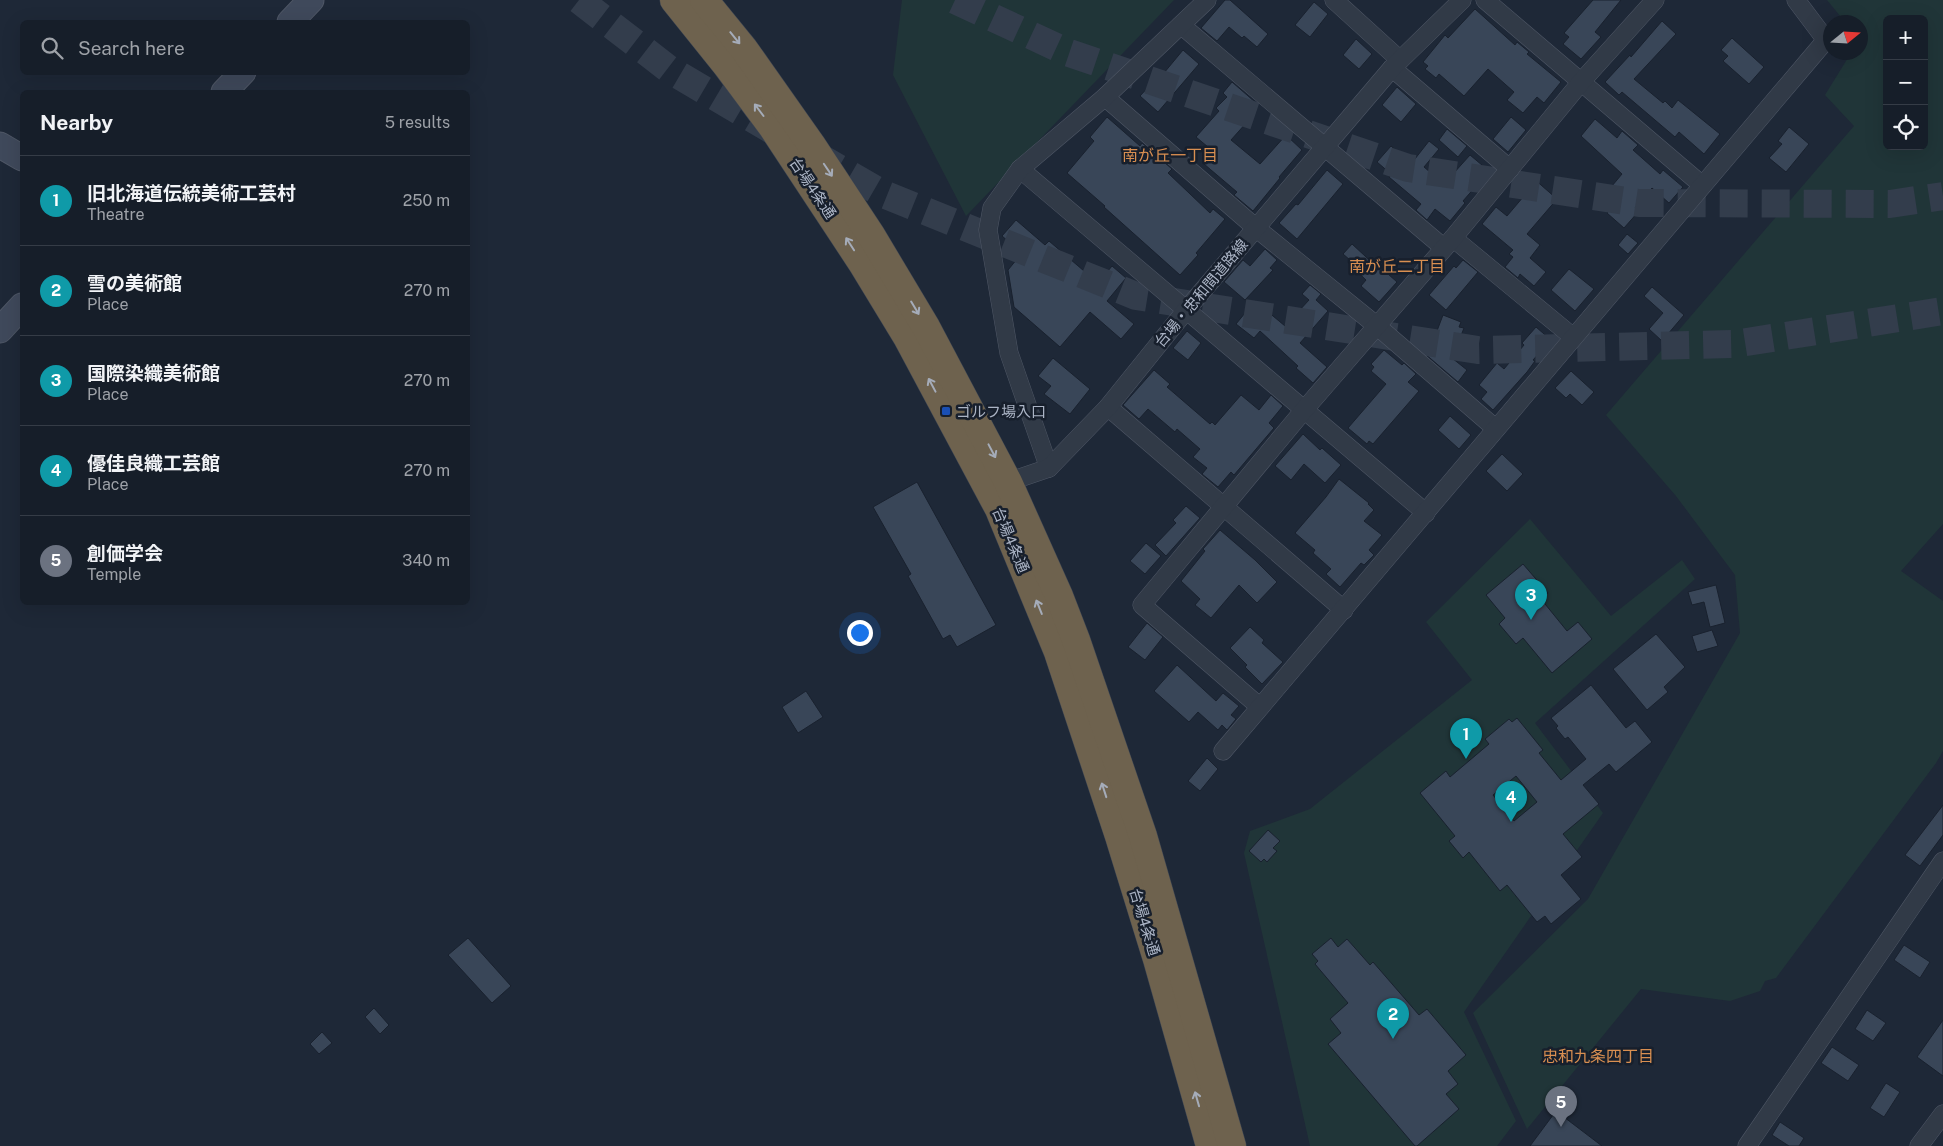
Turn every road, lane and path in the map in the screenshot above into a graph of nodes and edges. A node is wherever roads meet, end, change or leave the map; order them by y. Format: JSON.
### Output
{"nodes":[{"id":1,"x":311,"y":0,"type":"edge"},
{"id":2,"x":674,"y":0,"type":"edge"},
{"id":3,"x":704,"y":0,"type":"edge"},
{"id":4,"x":1206,"y":0,"type":"edge"},
{"id":5,"x":1334,"y":0,"type":"edge"},
{"id":6,"x":1462,"y":0,"type":"edge"},
{"id":7,"x":1485,"y":0,"type":"edge"},
{"id":8,"x":1655,"y":0,"type":"edge"},
{"id":9,"x":1796,"y":0,"type":"edge"},
{"id":10,"x":292,"y":20,"type":"edge"},
{"id":11,"x":1181,"y":25,"type":"junction"},
{"id":12,"x":1396,"y":64,"type":"junction"},
{"id":13,"x":240,"y":75,"type":"edge"},
{"id":14,"x":1581,"y":82,"type":"junction"},
{"id":15,"x":226,"y":90,"type":"edge"},
{"id":16,"x":1104,"y":97,"type":"junction"},
{"id":17,"x":0,"y":146,"type":"edge"},
{"id":18,"x":1326,"y":147,"type":"junction"},
{"id":19,"x":20,"y":157,"type":"edge"},
{"id":20,"x":1510,"y":169,"type":"junction"},
{"id":21,"x":1020,"y":170,"type":"junction"},
{"id":22,"x":1702,"y":185,"type":"junction"},
{"id":23,"x":1256,"y":228,"type":"junction"},
{"id":24,"x":1448,"y":243,"type":"junction"},
{"id":25,"x":20,"y":308,"type":"edge"},
{"id":26,"x":1187,"y":309,"type":"junction"},
{"id":27,"x":1377,"y":326,"type":"junction"},
{"id":28,"x":0,"y":330,"type":"edge"},
{"id":29,"x":1573,"y":337,"type":"junction"},
{"id":30,"x":1108,"y":407,"type":"junction"},
{"id":31,"x":1304,"y":410,"type":"junction"},
{"id":32,"x":1495,"y":428,"type":"junction"},
{"id":33,"x":1049,"y":468,"type":"junction"},
{"id":34,"x":999,"y":485,"type":"junction"},
{"id":35,"x":1225,"y":508,"type":"junction"},
{"id":36,"x":1426,"y":513,"type":"junction"},
{"id":37,"x":1344,"y":610,"type":"junction"},
{"id":38,"x":1260,"y":707,"type":"junction"},
{"id":39,"x":1223,"y":751,"type":"dead end"},
{"id":40,"x":1943,"y":861,"type":"edge"},
{"id":41,"x":1943,"y":1114,"type":"edge"},
{"id":42,"x":1210,"y":1146,"type":"edge"},
{"id":43,"x":1232,"y":1146,"type":"edge"},
{"id":44,"x":1747,"y":1146,"type":"edge"},
{"id":45,"x":1919,"y":1146,"type":"edge"}],
"edges":[{"from":1,"to":10,"type":"main road"},
{"from":34,"to":2,"type":"highway","name":"台場4条通","one_way":true},
{"from":3,"to":34,"type":"highway","name":"台場4条通","one_way":true},
{"from":4,"to":11,"type":"street"},
{"from":5,"to":12,"type":"street"},
{"from":6,"to":12,"type":"street","name":"台場・忠和間道路線"},
{"from":7,"to":14,"type":"street"},
{"from":8,"to":14,"type":"street"},
{"from":9,"to":22,"type":"street"},
{"from":11,"to":16,"type":"street"},
{"from":11,"to":18,"type":"street"},
{"from":12,"to":18,"type":"street","name":"台場・忠和間道路線"},
{"from":12,"to":20,"type":"street"},
{"from":13,"to":15,"type":"main road"},
{"from":14,"to":20,"type":"street"},
{"from":14,"to":22,"type":"street"},
{"from":16,"to":21,"type":"street"},
{"from":16,"to":23,"type":"street"},
{"from":17,"to":19,"type":"main road"},
{"from":18,"to":23,"type":"street","name":"台場・忠和間道路線"},
{"from":18,"to":24,"type":"street"},
{"from":20,"to":24,"type":"street"},
{"from":21,"to":26,"type":"street"},
{"from":21,"to":33,"type":"street"},
{"from":22,"to":29,"type":"street"},
{"from":23,"to":26,"type":"street","name":"台場・忠和間道路線"},
{"from":23,"to":27,"type":"street"},
{"from":24,"to":27,"type":"street"},
{"from":24,"to":29,"type":"street"},
{"from":25,"to":28,"type":"main road"},
{"from":26,"to":30,"type":"street","name":"台場・忠和間道路線"},
{"from":26,"to":31,"type":"street"},
{"from":27,"to":31,"type":"street"},
{"from":27,"to":32,"type":"street"},
{"from":29,"to":32,"type":"street"},
{"from":30,"to":33,"type":"street","name":"台場・忠和間道路線"},
{"from":30,"to":35,"type":"street"},
{"from":31,"to":35,"type":"street"},
{"from":31,"to":36,"type":"street"},
{"from":32,"to":36,"type":"street"},
{"from":33,"to":34,"type":"street","name":"台場・忠和間道路線"},
{"from":42,"to":34,"type":"highway","name":"台場4条通","one_way":true},
{"from":34,"to":43,"type":"highway","name":"台場4条通"},
{"from":35,"to":37,"type":"street"},
{"from":35,"to":38,"type":"street"},
{"from":36,"to":37,"type":"street"},
{"from":37,"to":38,"type":"street"},
{"from":38,"to":39,"type":"street"},
{"from":40,"to":44,"type":"street"},
{"from":41,"to":45,"type":"street"}]}
